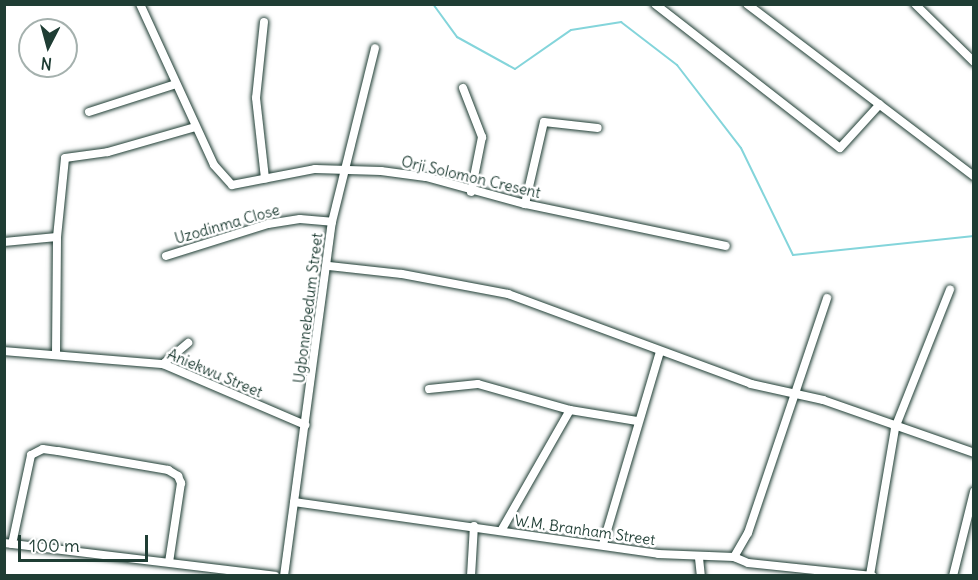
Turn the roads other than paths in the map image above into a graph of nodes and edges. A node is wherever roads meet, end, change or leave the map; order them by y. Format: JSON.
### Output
{"nodes":[{"id":1,"x":140,"y":4,"type":"edge"},
{"id":2,"x":655,"y":4,"type":"edge"},
{"id":3,"x":747,"y":4,"type":"edge"},
{"id":4,"x":915,"y":4,"type":"edge"},
{"id":5,"x":264,"y":22,"type":"dead end"},
{"id":6,"x":375,"y":48,"type":"dead end"},
{"id":7,"x":974,"y":62,"type":"edge"},
{"id":8,"x":176,"y":84,"type":"junction"},
{"id":9,"x":463,"y":88,"type":"dead end"},
{"id":10,"x":880,"y":104,"type":"junction"},
{"id":11,"x":89,"y":112,"type":"dead end"},
{"id":12,"x":195,"y":127,"type":"junction"},
{"id":13,"x":598,"y":128,"type":"dead end"},
{"id":14,"x":347,"y":172,"type":"junction"},
{"id":15,"x":974,"y":176,"type":"edge"},
{"id":16,"x":265,"y":178,"type":"junction"},
{"id":17,"x":471,"y":192,"type":"junction"},
{"id":18,"x":525,"y":204,"type":"junction"},
{"id":19,"x":333,"y":222,"type":"junction"},
{"id":20,"x":57,"y":237,"type":"junction"},
{"id":21,"x":4,"y":242,"type":"edge"},
{"id":22,"x":726,"y":246,"type":"dead end"},
{"id":23,"x":166,"y":256,"type":"dead end"},
{"id":24,"x":329,"y":267,"type":"junction"},
{"id":25,"x":950,"y":290,"type":"dead end"},
{"id":26,"x":827,"y":298,"type":"dead end"},
{"id":27,"x":188,"y":343,"type":"dead end"},
{"id":28,"x":4,"y":351,"type":"edge"},
{"id":29,"x":660,"y":352,"type":"junction"},
{"id":30,"x":56,"y":354,"type":"junction"},
{"id":31,"x":163,"y":364,"type":"junction"},
{"id":32,"x":429,"y":389,"type":"dead end"},
{"id":33,"x":793,"y":394,"type":"junction"},
{"id":34,"x":570,"y":410,"type":"junction"},
{"id":35,"x":637,"y":421,"type":"junction"},
{"id":36,"x":305,"y":424,"type":"junction"},
{"id":37,"x":895,"y":428,"type":"junction"},
{"id":38,"x":974,"y":453,"type":"edge"},
{"id":39,"x":974,"y":492,"type":"edge"},
{"id":40,"x":294,"y":502,"type":"junction"},
{"id":41,"x":474,"y":526,"type":"junction"},
{"id":42,"x":501,"y":531,"type":"junction"},
{"id":43,"x":8,"y":543,"type":"edge"},
{"id":44,"x":603,"y":544,"type":"junction"},
{"id":45,"x":734,"y":557,"type":"junction"},
{"id":46,"x":699,"y":558,"type":"junction"},
{"id":47,"x":169,"y":562,"type":"junction"},
{"id":48,"x":871,"y":575,"type":"edge"},
{"id":49,"x":275,"y":576,"type":"edge"},
{"id":50,"x":284,"y":576,"type":"edge"},
{"id":51,"x":471,"y":576,"type":"edge"},
{"id":52,"x":701,"y":576,"type":"edge"},
{"id":53,"x":953,"y":576,"type":"edge"}],
"edges":[{"from":1,"to":8,"type":"street","name":"Orji Solomon Cresent"},
{"from":2,"to":10,"type":"street"},
{"from":3,"to":10,"type":"street"},
{"from":4,"to":7,"type":"street"},
{"from":5,"to":16,"type":"street"},
{"from":6,"to":14,"type":"street","name":"Ugbonnebedum Street"},
{"from":8,"to":11,"type":"street"},
{"from":8,"to":12,"type":"street","name":"Orji Solomon Cresent"},
{"from":9,"to":17,"type":"street"},
{"from":10,"to":15,"type":"street"},
{"from":12,"to":16,"type":"street","name":"Orji Solomon Cresent"},
{"from":12,"to":20,"type":"street"},
{"from":13,"to":18,"type":"street"},
{"from":14,"to":16,"type":"street","name":"Orji Solomon Cresent"},
{"from":14,"to":17,"type":"street","name":"Orji Solomon Cresent"},
{"from":14,"to":19,"type":"street","name":"Ugbonnebedum Street"},
{"from":17,"to":18,"type":"street","name":"Orji Solomon Cresent"},
{"from":18,"to":22,"type":"street","name":"Orji Solomon Cresent"},
{"from":19,"to":23,"type":"street","name":"Uzodinma Close"},
{"from":19,"to":24,"type":"street","name":"Ugbonnebedum Street"},
{"from":20,"to":21,"type":"street"},
{"from":20,"to":30,"type":"street"},
{"from":24,"to":29,"type":"street"},
{"from":24,"to":36,"type":"street","name":"Ugbonnebedum Street"},
{"from":25,"to":37,"type":"street"},
{"from":26,"to":33,"type":"street"},
{"from":27,"to":31,"type":"street"},
{"from":28,"to":30,"type":"street","name":"Aniekwu Street"},
{"from":29,"to":33,"type":"street"},
{"from":29,"to":35,"type":"street"},
{"from":30,"to":31,"type":"street","name":"Aniekwu Street"},
{"from":31,"to":36,"type":"street","name":"Aniekwu Street"},
{"from":32,"to":34,"type":"street"},
{"from":33,"to":37,"type":"street"},
{"from":33,"to":45,"type":"street"},
{"from":34,"to":35,"type":"street"},
{"from":34,"to":42,"type":"street"},
{"from":35,"to":44,"type":"street"},
{"from":36,"to":40,"type":"street","name":"Ugbonnebedum Street"},
{"from":37,"to":38,"type":"street"},
{"from":37,"to":48,"type":"street"},
{"from":39,"to":53,"type":"street"},
{"from":40,"to":41,"type":"street","name":"W.M. Branham Street"},
{"from":40,"to":50,"type":"street","name":"Ugbonnebedum Street"},
{"from":41,"to":42,"type":"street","name":"W.M. Branham Street"},
{"from":41,"to":51,"type":"street"},
{"from":42,"to":44,"type":"street","name":"W.M. Branham Street"},
{"from":43,"to":47,"type":"street"},
{"from":43,"to":47,"type":"street"},
{"from":44,"to":46,"type":"street","name":"W.M. Branham Street"},
{"from":45,"to":46,"type":"street","name":"W.M. Branham Street"},
{"from":45,"to":48,"type":"street","name":"W.M. Branham Street"},
{"from":46,"to":52,"type":"street"},
{"from":47,"to":49,"type":"street"}]}
